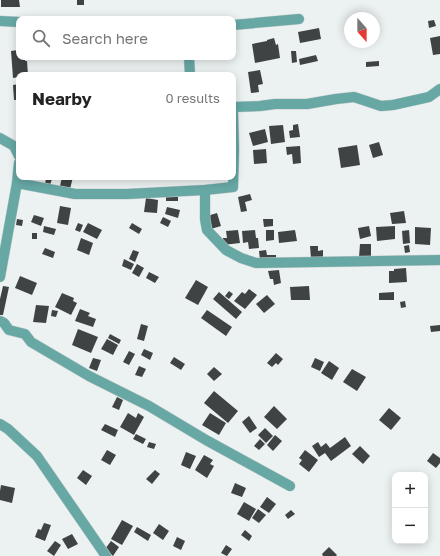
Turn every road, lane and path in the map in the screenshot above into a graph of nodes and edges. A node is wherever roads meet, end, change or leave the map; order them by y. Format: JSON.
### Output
{"nodes":[{"id":1,"x":299,"y":19,"type":"dead end"},
{"id":2,"x":0,"y":21,"type":"edge"},
{"id":3,"x":16,"y":22,"type":"edge"},
{"id":4,"x":236,"y":25,"type":"edge"},
{"id":5,"x":189,"y":60,"type":"edge"},
{"id":6,"x":190,"y":72,"type":"edge"},
{"id":7,"x":440,"y":89,"type":"edge"},
{"id":8,"x":236,"y":107,"type":"edge"},
{"id":9,"x":0,"y":138,"type":"edge"},
{"id":10,"x":16,"y":150,"type":"edge"},
{"id":11,"x":17,"y":180,"type":"edge"},
{"id":12,"x":233,"y":180,"type":"edge"},
{"id":13,"x":17,"y":183,"type":"junction"},
{"id":14,"x":205,"y":190,"type":"junction"},
{"id":15,"x":440,"y":260,"type":"edge"},
{"id":16,"x":0,"y":277,"type":"edge"},
{"id":17,"x":0,"y":321,"type":"edge"},
{"id":18,"x":0,"y":424,"type":"edge"},
{"id":19,"x":290,"y":486,"type":"dead end"},
{"id":20,"x":106,"y":556,"type":"edge"}],
"edges":[{"from":1,"to":4,"type":"street"},
{"from":2,"to":3,"type":"street"},
{"from":5,"to":6,"type":"street"},
{"from":7,"to":8,"type":"street"},
{"from":9,"to":10,"type":"street"},
{"from":11,"to":13,"type":"street"},
{"from":12,"to":14,"type":"street"},
{"from":13,"to":14,"type":"street"},
{"from":13,"to":16,"type":"street"},
{"from":14,"to":15,"type":"street"},
{"from":17,"to":19,"type":"street"},
{"from":18,"to":20,"type":"street"}]}
